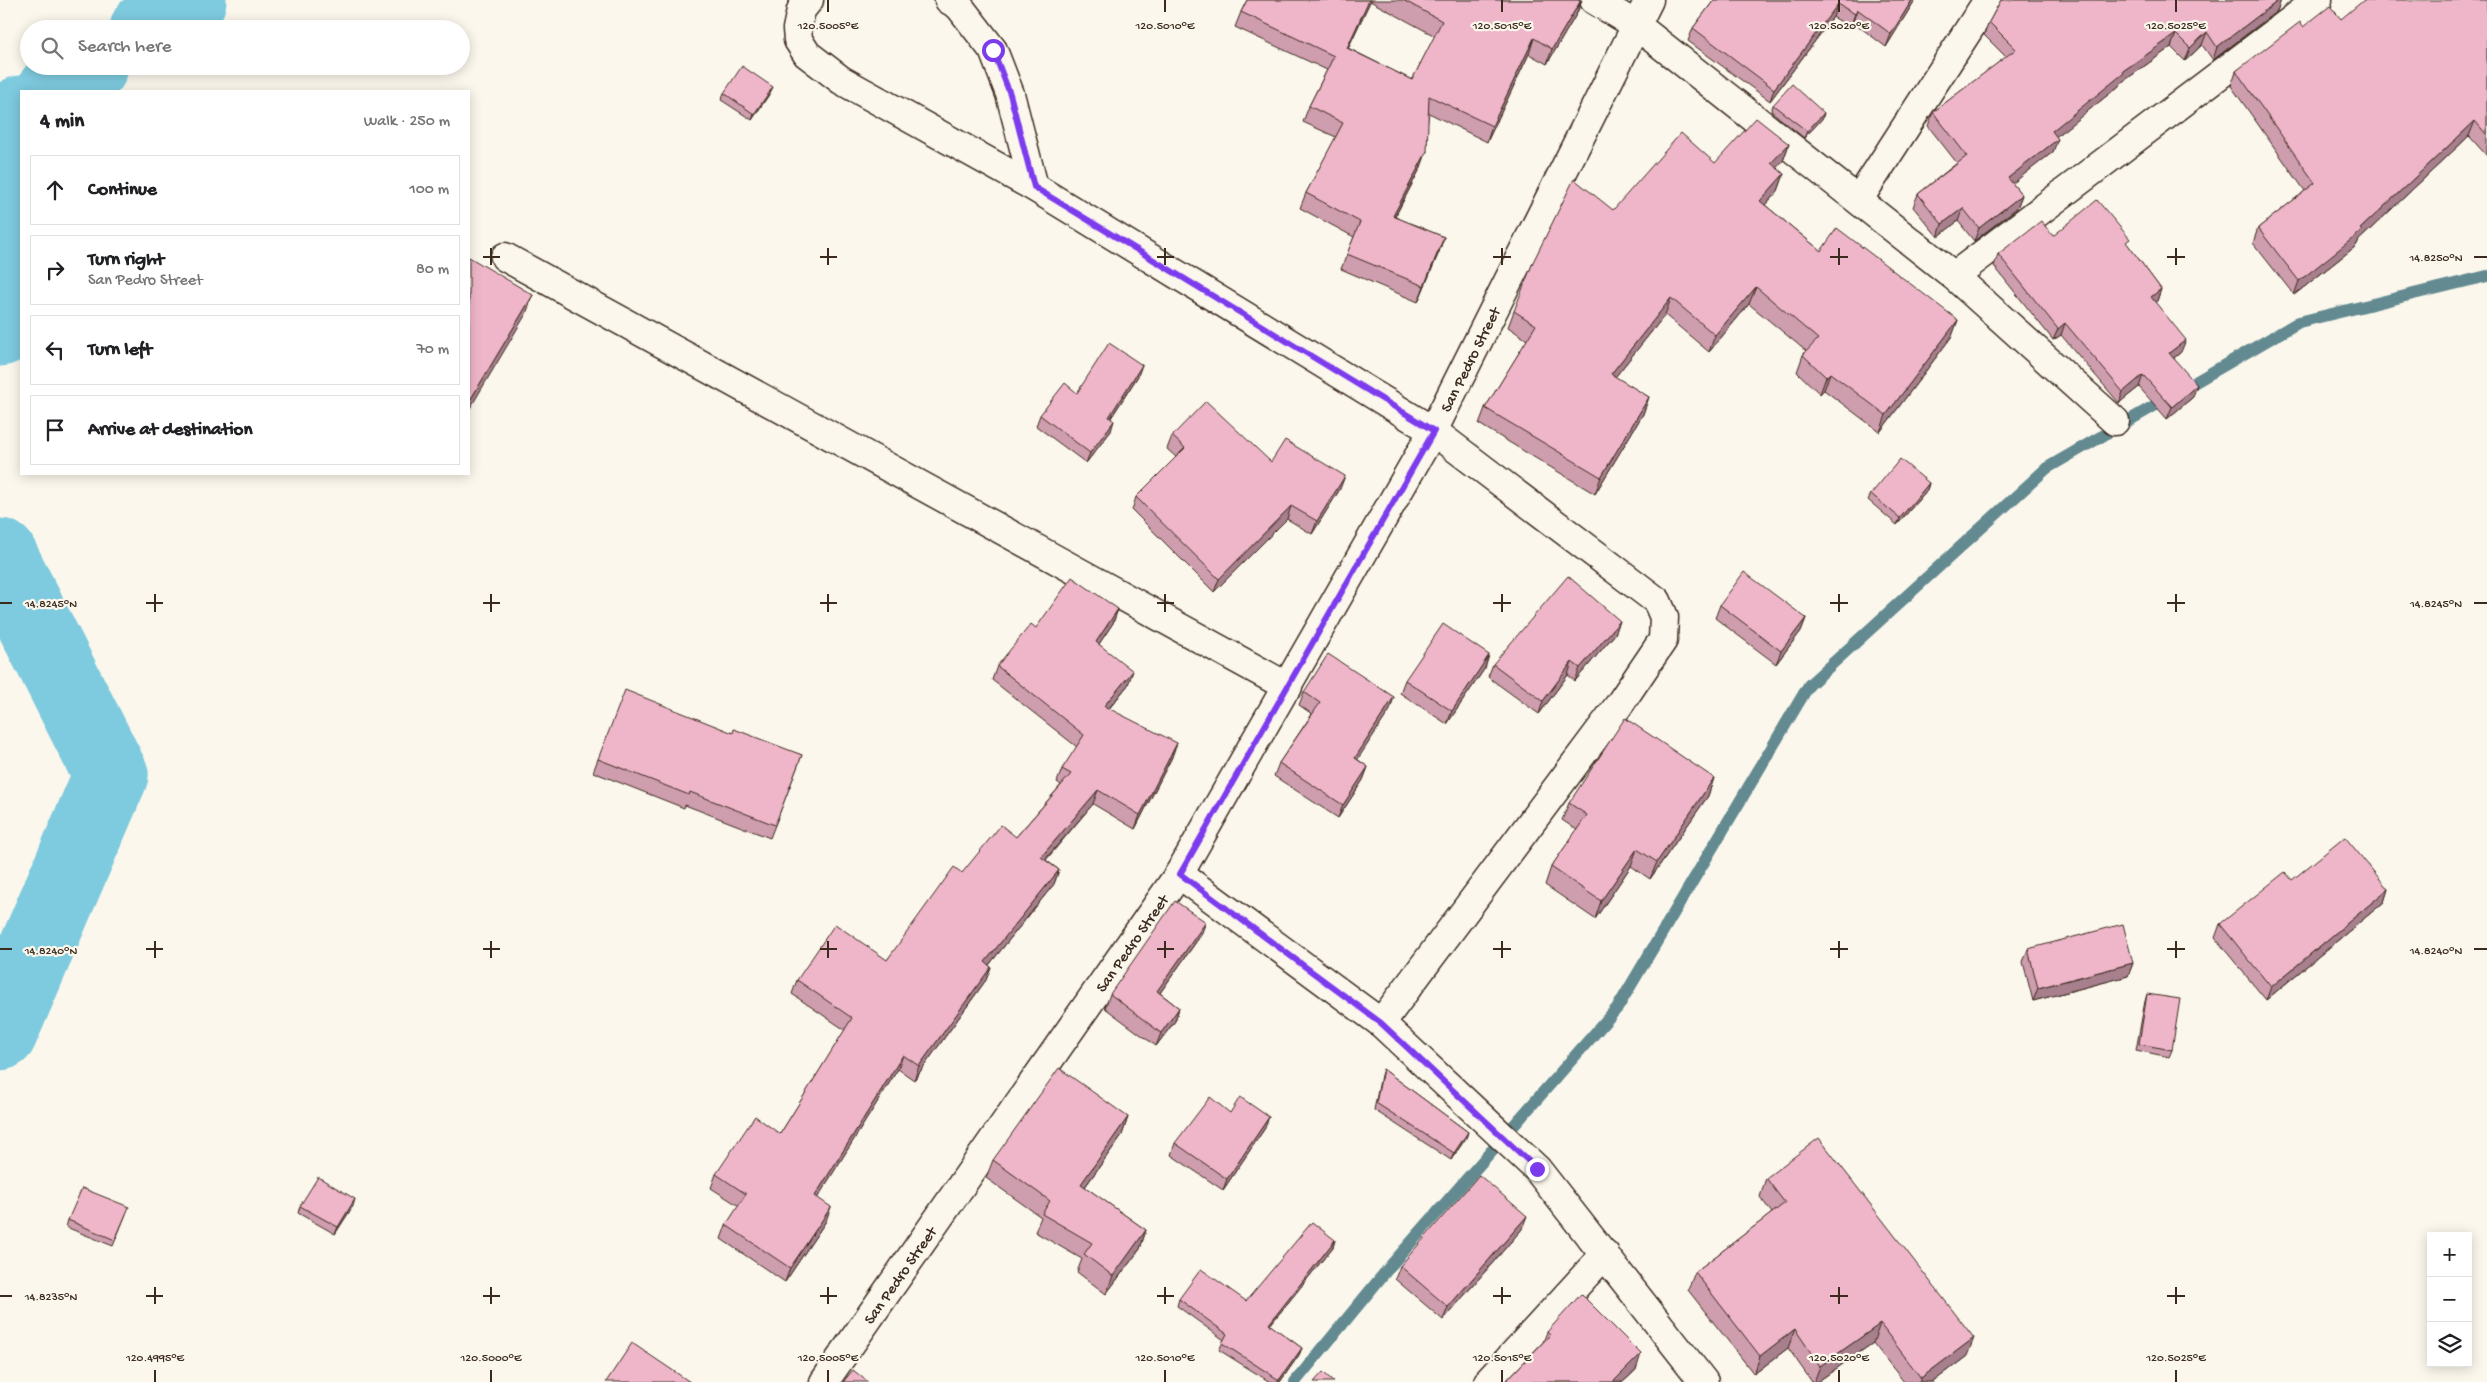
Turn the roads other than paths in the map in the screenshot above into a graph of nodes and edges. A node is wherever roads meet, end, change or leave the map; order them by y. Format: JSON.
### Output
{"nodes":[{"id":1,"x":809,"y":0,"type":"edge"},
{"id":2,"x":949,"y":0,"type":"edge"},
{"id":3,"x":1594,"y":0,"type":"edge"},
{"id":4,"x":1649,"y":0,"type":"edge"},
{"id":5,"x":1988,"y":0,"type":"edge"},
{"id":6,"x":2310,"y":2,"type":"edge"},
{"id":7,"x":1636,"y":25,"type":"junction"},
{"id":8,"x":1034,"y":187,"type":"junction"},
{"id":9,"x":1859,"y":199,"type":"junction"},
{"id":10,"x":505,"y":257,"type":"dead end"},
{"id":11,"x":1954,"y":276,"type":"junction"},
{"id":12,"x":2115,"y":422,"type":"dead end"},
{"id":13,"x":1434,"y":431,"type":"junction"},
{"id":14,"x":1288,"y":688,"type":"junction"},
{"id":15,"x":1180,"y":874,"type":"junction"},
{"id":16,"x":1381,"y":1023,"type":"junction"},
{"id":17,"x":1605,"y":1254,"type":"junction"},
{"id":18,"x":824,"y":1382,"type":"edge"},
{"id":19,"x":1488,"y":1382,"type":"edge"},
{"id":20,"x":1704,"y":1382,"type":"edge"}],
"edges":[{"from":1,"to":8,"type":"street"},
{"from":2,"to":8,"type":"street"},
{"from":3,"to":7,"type":"street"},
{"from":4,"to":7,"type":"street","name":"San Pedro Street"},
{"from":5,"to":9,"type":"street"},
{"from":6,"to":11,"type":"street"},
{"from":7,"to":9,"type":"street"},
{"from":7,"to":13,"type":"street","name":"San Pedro Street"},
{"from":8,"to":13,"type":"street"},
{"from":9,"to":11,"type":"street"},
{"from":10,"to":14,"type":"street"},
{"from":11,"to":12,"type":"street"},
{"from":13,"to":14,"type":"street","name":"San Pedro Street"},
{"from":13,"to":16,"type":"street"},
{"from":14,"to":15,"type":"street","name":"San Pedro Street"},
{"from":15,"to":16,"type":"street"},
{"from":15,"to":18,"type":"street","name":"San Pedro Street"},
{"from":16,"to":17,"type":"street"},
{"from":17,"to":19,"type":"street"},
{"from":17,"to":20,"type":"street"}]}
